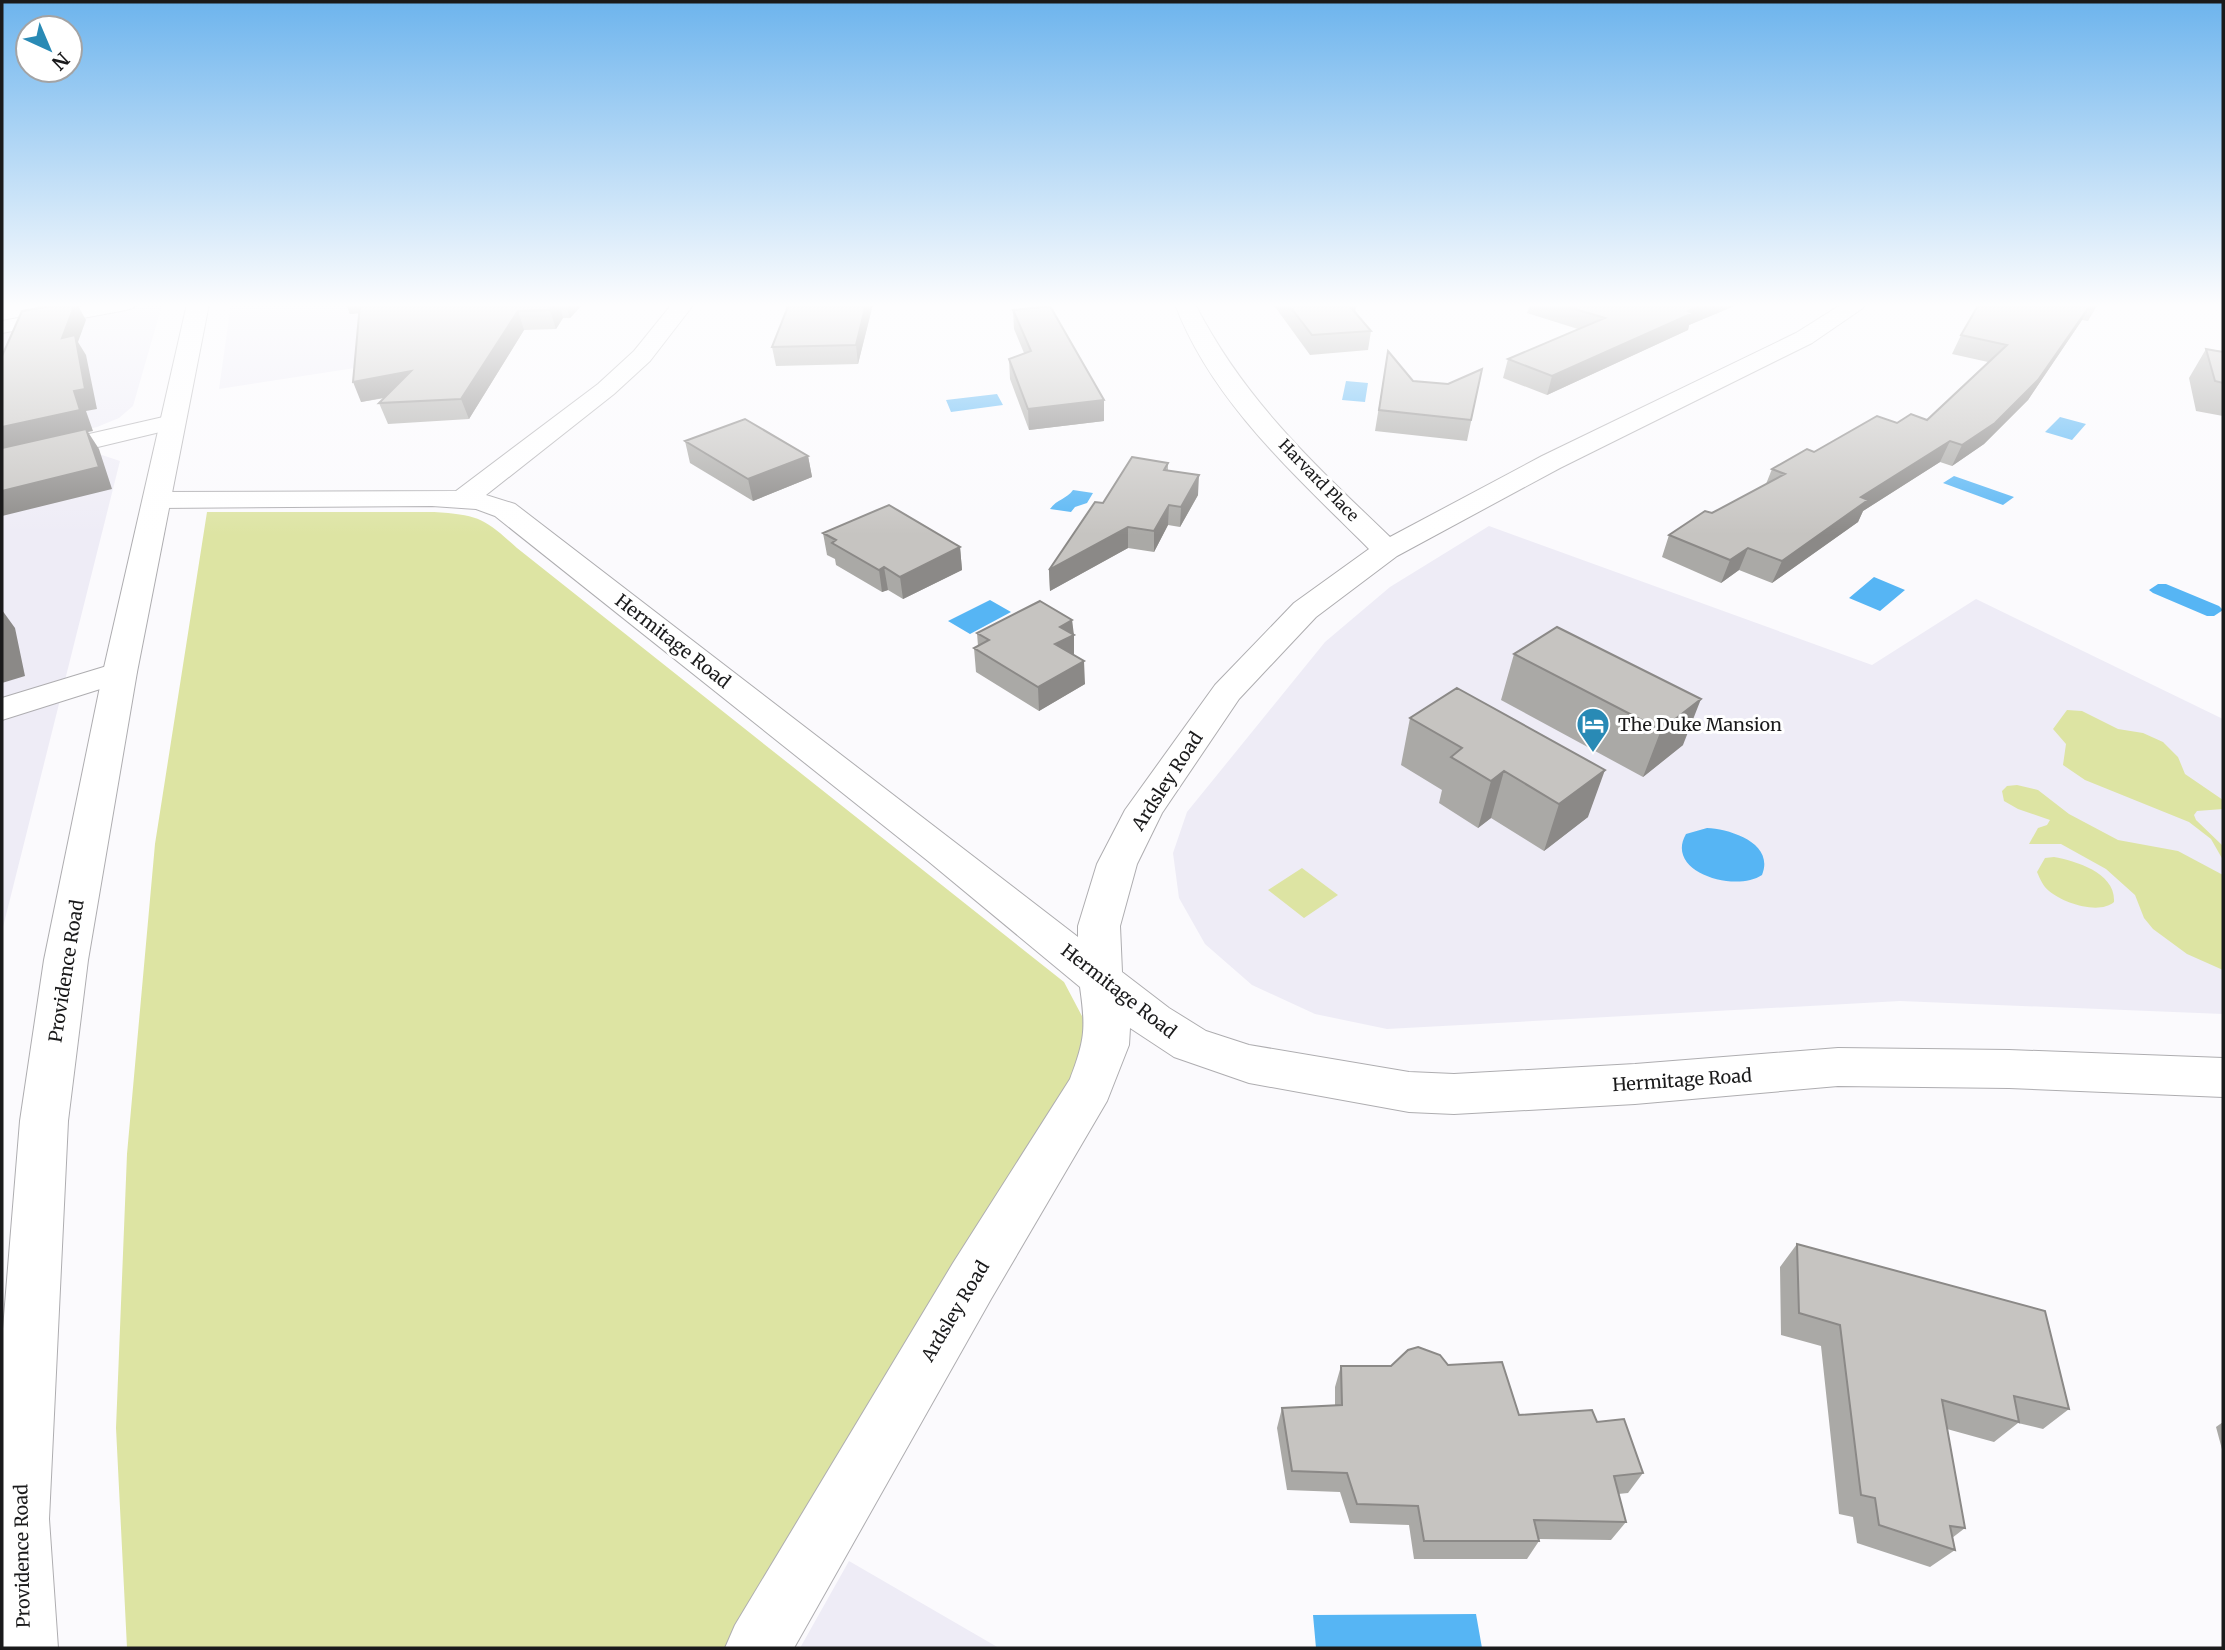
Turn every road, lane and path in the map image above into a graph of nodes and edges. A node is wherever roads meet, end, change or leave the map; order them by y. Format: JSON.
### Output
{"nodes":[{"id":1,"x":181,"y":381,"type":"edge"},
{"id":2,"x":615,"y":381,"type":"edge"},
{"id":3,"x":1230,"y":381,"type":"edge"},
{"id":4,"x":1716,"y":381,"type":"edge"},
{"id":5,"x":172,"y":422,"type":"junction"},
{"id":6,"x":2,"y":462,"type":"edge"},
{"id":7,"x":157,"y":500,"type":"junction"},
{"id":8,"x":462,"y":500,"type":"junction"},
{"id":9,"x":1387,"y":550,"type":"junction"},
{"id":10,"x":120,"y":672,"type":"junction"},
{"id":11,"x":2,"y":709,"type":"edge"},
{"id":12,"x":1101,"y":979,"type":"junction"},
{"id":13,"x":2223,"y":1078,"type":"edge"},
{"id":14,"x":14,"y":1369,"type":"edge"},
{"id":15,"x":25,"y":1648,"type":"edge"},
{"id":16,"x":758,"y":1648,"type":"edge"}],
"edges":[{"from":1,"to":5,"type":"street","name":"Providence Road"},
{"from":2,"to":8,"type":"street"},
{"from":3,"to":9,"type":"street","name":"Harvard Place"},
{"from":4,"to":9,"type":"street","name":"Ardsley Road"},
{"from":5,"to":6,"type":"street"},
{"from":5,"to":7,"type":"street","name":"Providence Road"},
{"from":7,"to":8,"type":"street","name":"Hermitage Road"},
{"from":7,"to":10,"type":"street","name":"Providence Road"},
{"from":8,"to":12,"type":"street","name":"Hermitage Road"},
{"from":9,"to":12,"type":"street","name":"Ardsley Road"},
{"from":10,"to":11,"type":"street"},
{"from":10,"to":14,"type":"street","name":"Providence Road"},
{"from":12,"to":13,"type":"street","name":"Hermitage Road"},
{"from":12,"to":16,"type":"street","name":"Ardsley Road"},
{"from":14,"to":15,"type":"street","name":"Providence Road"}]}
